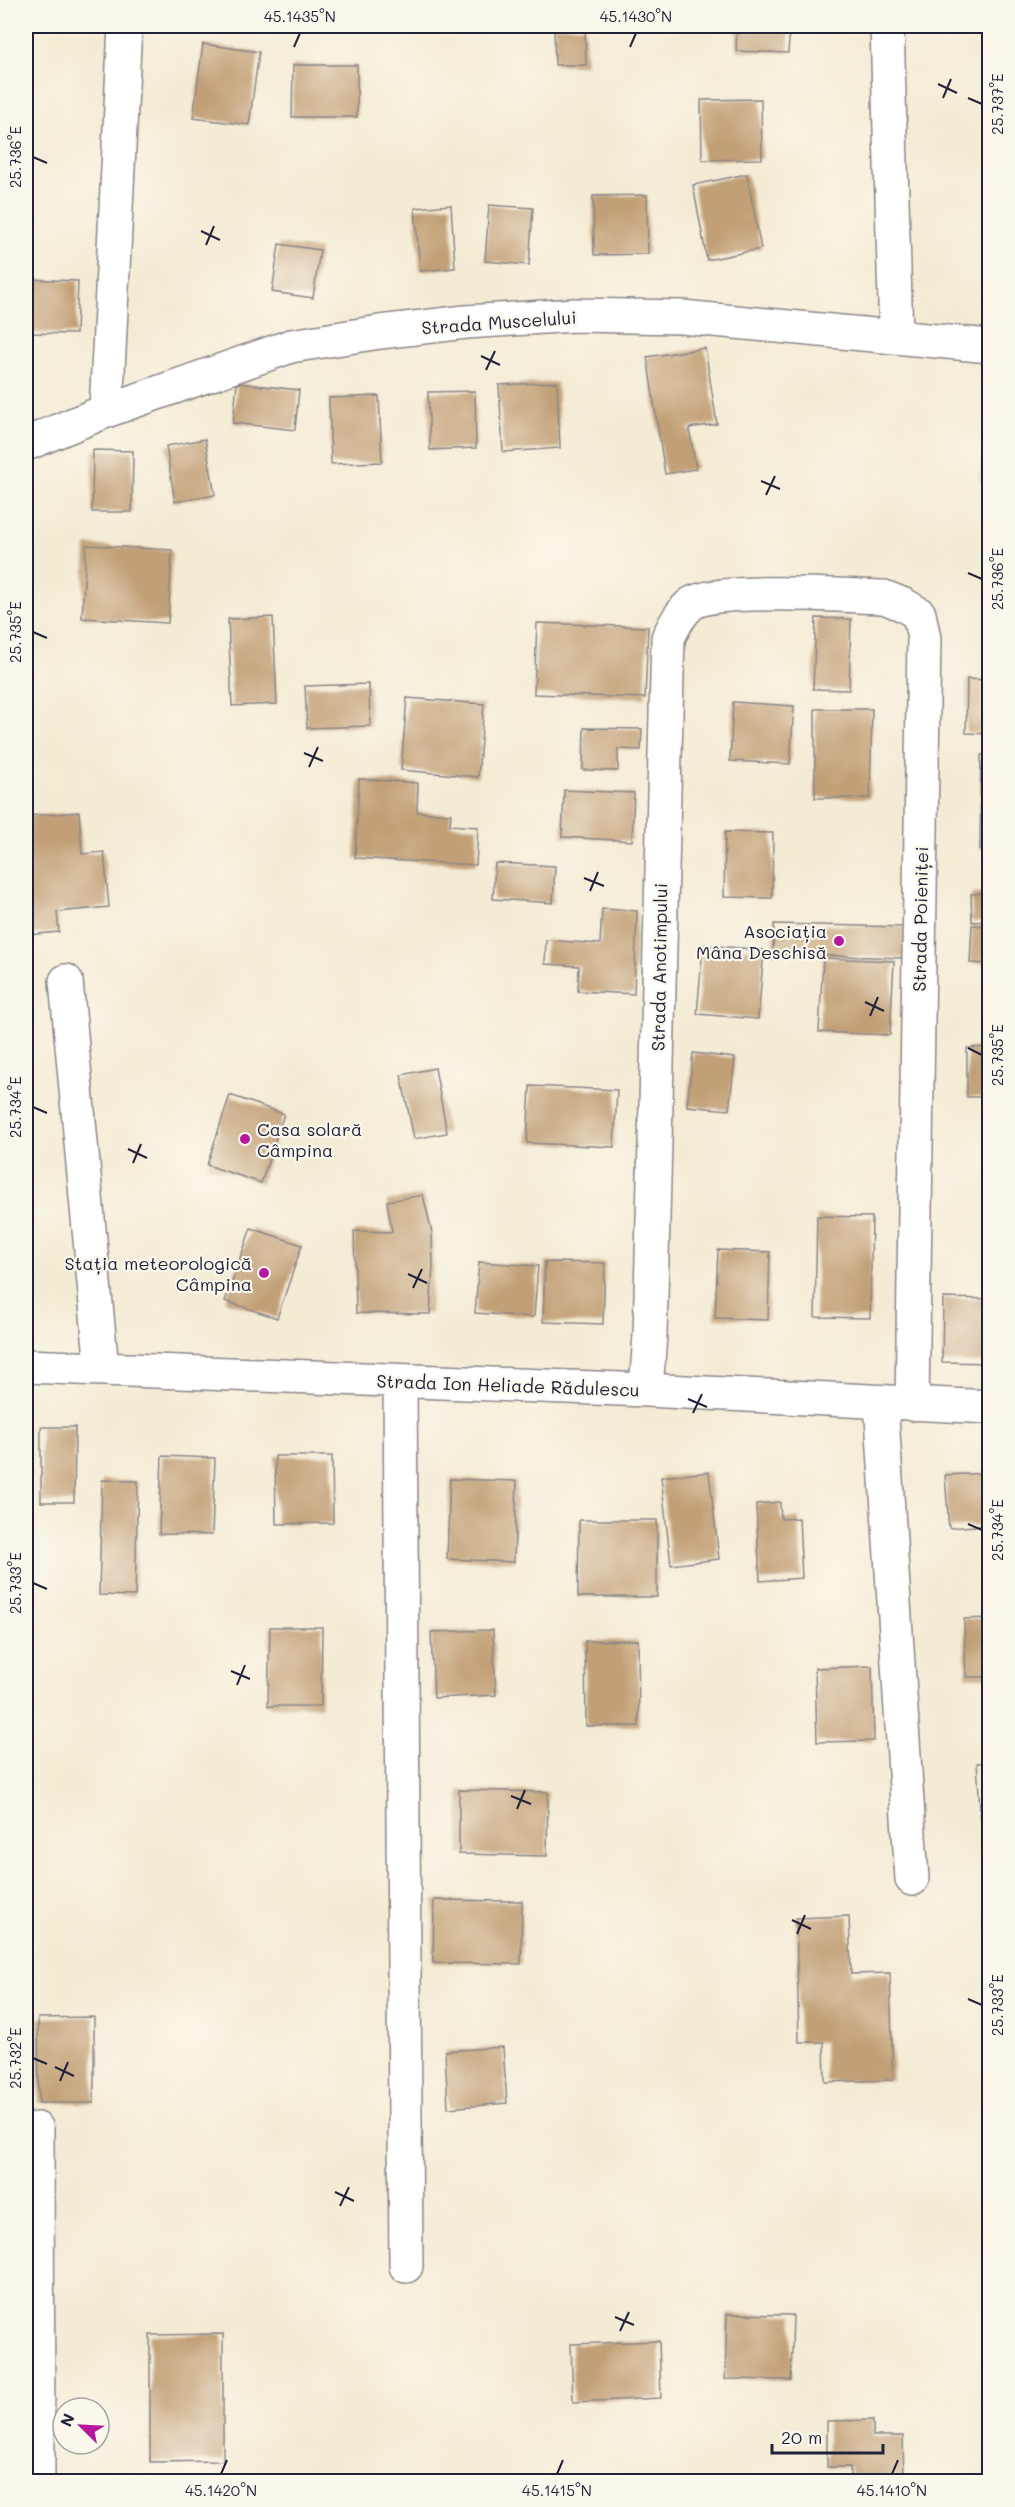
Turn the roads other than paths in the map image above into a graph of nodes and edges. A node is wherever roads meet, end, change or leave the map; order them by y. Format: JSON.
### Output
{"nodes":[{"id":1,"x":125,"y":26,"type":"edge"},
{"id":2,"x":887,"y":26,"type":"edge"},
{"id":3,"x":896,"y":337,"type":"junction"},
{"id":4,"x":990,"y":346,"type":"edge"},
{"id":5,"x":106,"y":411,"type":"junction"},
{"id":6,"x":26,"y":444,"type":"edge"},
{"id":7,"x":743,"y":594,"type":"joint"},
{"id":8,"x":66,"y":981,"type":"dead end"},
{"id":9,"x":26,"y":1366,"type":"edge"},
{"id":10,"x":102,"y":1369,"type":"junction"},
{"id":11,"x":400,"y":1380,"type":"junction"},
{"id":12,"x":646,"y":1390,"type":"junction"},
{"id":13,"x":896,"y":1403,"type":"junction"},
{"id":14,"x":990,"y":1407,"type":"edge"},
{"id":15,"x":912,"y":1879,"type":"dead end"},
{"id":16,"x":37,"y":2129,"type":"dead end"},
{"id":17,"x":406,"y":2266,"type":"dead end"},
{"id":18,"x":38,"y":2481,"type":"edge"}],
"edges":[{"from":1,"to":5,"type":"street"},
{"from":2,"to":3,"type":"street"},
{"from":3,"to":4,"type":"street","name":"Strada Muscelului"},
{"from":3,"to":5,"type":"street","name":"Strada Muscelului"},
{"from":5,"to":6,"type":"street","name":"Strada Muscelului"},
{"from":7,"to":12,"type":"street","name":"Strada Anotimpului"},
{"from":7,"to":13,"type":"street","name":"Strada Poieniței"},
{"from":8,"to":10,"type":"street"},
{"from":9,"to":10,"type":"street","name":"Strada Ion Heliade Rădulescu"},
{"from":10,"to":11,"type":"street","name":"Strada Ion Heliade Rădulescu"},
{"from":11,"to":12,"type":"street","name":"Strada Ion Heliade Rădulescu"},
{"from":11,"to":17,"type":"street"},
{"from":12,"to":13,"type":"street","name":"Strada Ion Heliade Rădulescu"},
{"from":13,"to":14,"type":"street","name":"Strada Ion Heliade Rădulescu"},
{"from":13,"to":15,"type":"street"},
{"from":16,"to":18,"type":"street"}]}
